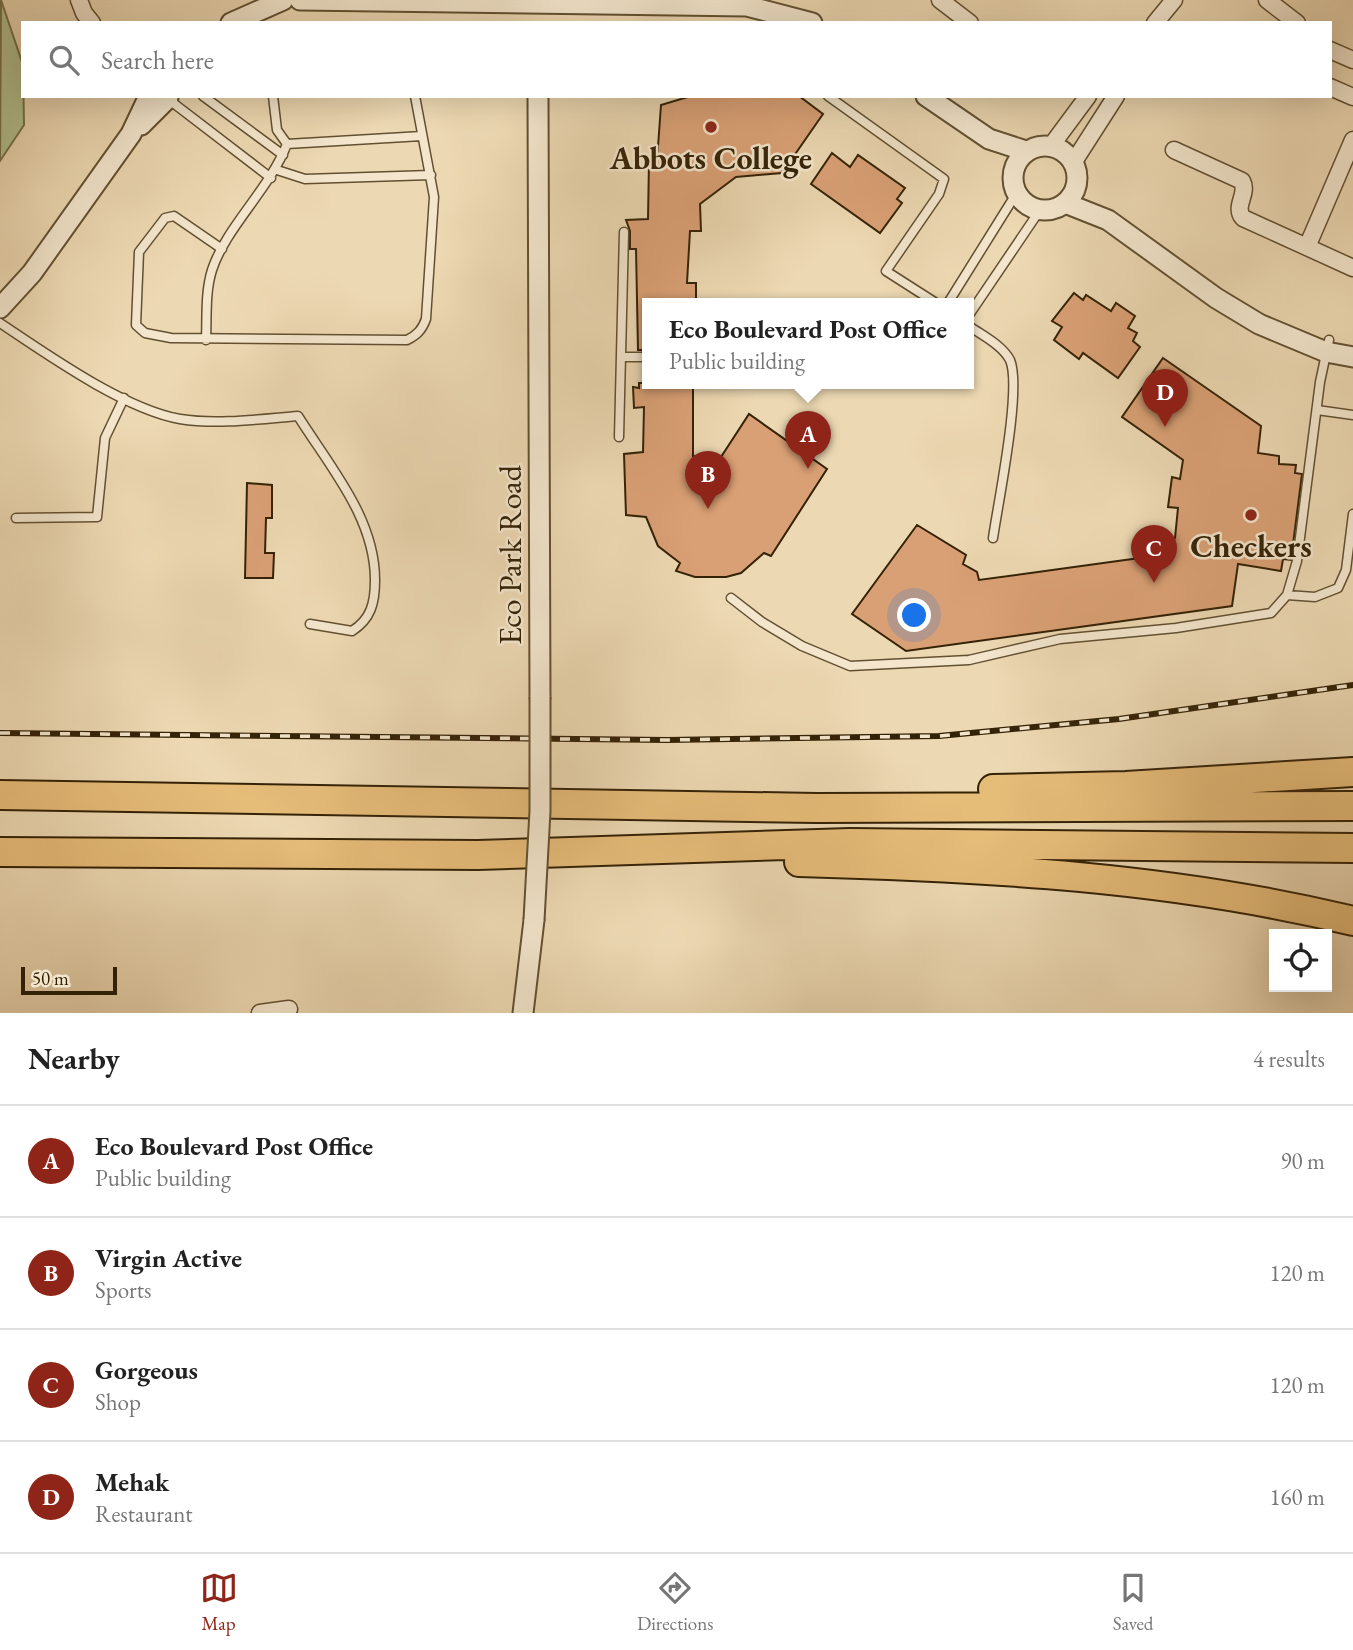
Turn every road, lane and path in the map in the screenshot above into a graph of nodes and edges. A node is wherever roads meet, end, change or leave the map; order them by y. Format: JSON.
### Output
{"nodes":[{"id":1,"x":79,"y":0,"type":"edge"},
{"id":2,"x":283,"y":0,"type":"edge"},
{"id":3,"x":300,"y":0,"type":"edge"},
{"id":4,"x":771,"y":0,"type":"edge"},
{"id":5,"x":1160,"y":0,"type":"edge"},
{"id":6,"x":1174,"y":0,"type":"edge"},
{"id":7,"x":1266,"y":0,"type":"edge"},
{"id":8,"x":947,"y":2,"type":"edge"},
{"id":9,"x":537,"y":9,"type":"edge"},
{"id":10,"x":90,"y":21,"type":"edge"},
{"id":11,"x":235,"y":21,"type":"edge"},
{"id":12,"x":806,"y":21,"type":"edge"},
{"id":13,"x":812,"y":21,"type":"edge"},
{"id":14,"x":968,"y":21,"type":"edge"},
{"id":15,"x":1146,"y":21,"type":"edge"},
{"id":16,"x":1157,"y":21,"type":"edge"},
{"id":17,"x":1294,"y":21,"type":"edge"},
{"id":18,"x":1332,"y":51,"type":"edge"},
{"id":19,"x":1353,"y":60,"type":"edge"},
{"id":20,"x":1332,"y":88,"type":"edge"},
{"id":21,"x":1353,"y":97,"type":"edge"},
{"id":22,"x":162,"y":98,"type":"edge"},
{"id":23,"x":164,"y":98,"type":"edge"},
{"id":24,"x":206,"y":98,"type":"edge"},
{"id":25,"x":272,"y":98,"type":"edge"},
{"id":26,"x":415,"y":98,"type":"edge"},
{"id":27,"x":538,"y":98,"type":"edge"},
{"id":28,"x":831,"y":98,"type":"edge"},
{"id":29,"x":929,"y":98,"type":"edge"},
{"id":30,"x":1087,"y":98,"type":"edge"},
{"id":31,"x":1115,"y":98,"type":"edge"},
{"id":32,"x":422,"y":136,"type":"junction"},
{"id":33,"x":989,"y":139,"type":"junction"},
{"id":34,"x":1353,"y":140,"type":"edge"},
{"id":35,"x":287,"y":144,"type":"junction"},
{"id":36,"x":1051,"y":146,"type":"junction"},
{"id":37,"x":1174,"y":150,"type":"dead end"},
{"id":38,"x":1026,"y":151,"type":"junction"},
{"id":39,"x":283,"y":155,"type":"junction"},
{"id":40,"x":1073,"y":163,"type":"junction"},
{"id":41,"x":277,"y":170,"type":"junction"},
{"id":42,"x":1012,"y":173,"type":"junction"},
{"id":43,"x":431,"y":175,"type":"junction"},
{"id":44,"x":271,"y":178,"type":"junction"},
{"id":45,"x":1077,"y":183,"type":"junction"},
{"id":46,"x":1016,"y":194,"type":"junction"},
{"id":47,"x":1065,"y":203,"type":"junction"},
{"id":48,"x":1040,"y":210,"type":"junction"},
{"id":49,"x":1108,"y":220,"type":"junction"},
{"id":50,"x":624,"y":232,"type":"dead end"},
{"id":51,"x":1307,"y":247,"type":"junction"},
{"id":52,"x":222,"y":249,"type":"junction"},
{"id":53,"x":1353,"y":268,"type":"edge"},
{"id":54,"x":928,"y":298,"type":"edge"},
{"id":55,"x":951,"y":298,"type":"edge"},
{"id":56,"x":0,"y":308,"type":"edge"},
{"id":57,"x":974,"y":308,"type":"edge"},
{"id":58,"x":0,"y":323,"type":"edge"},
{"id":59,"x":974,"y":330,"type":"edge"},
{"id":60,"x":206,"y":340,"type":"junction"},
{"id":61,"x":1353,"y":344,"type":"edge"},
{"id":62,"x":1327,"y":346,"type":"junction"},
{"id":63,"x":623,"y":357,"type":"junction"},
{"id":64,"x":642,"y":357,"type":"edge"},
{"id":65,"x":1353,"y":357,"type":"edge"},
{"id":66,"x":124,"y":398,"type":"junction"},
{"id":67,"x":1317,"y":410,"type":"junction"},
{"id":68,"x":1353,"y":415,"type":"edge"},
{"id":69,"x":619,"y":437,"type":"dead end"},
{"id":70,"x":1353,"y":514,"type":"edge"},
{"id":71,"x":16,"y":518,"type":"dead end"},
{"id":72,"x":993,"y":538,"type":"dead end"},
{"id":73,"x":1287,"y":595,"type":"junction"},
{"id":74,"x":731,"y":598,"type":"dead end"},
{"id":75,"x":310,"y":624,"type":"dead end"},
{"id":76,"x":1353,"y":772,"type":"edge"},
{"id":77,"x":0,"y":795,"type":"edge"},
{"id":78,"x":476,"y":801,"type":"junction"},
{"id":79,"x":1353,"y":806,"type":"edge"},
{"id":80,"x":1353,"y":848,"type":"edge"},
{"id":81,"x":664,"y":851,"type":"junction"},
{"id":82,"x":0,"y":852,"type":"edge"},
{"id":83,"x":1225,"y":896,"type":"junction"},
{"id":84,"x":1353,"y":921,"type":"edge"},
{"id":85,"x":1353,"y":933,"type":"edge"},
{"id":86,"x":289,"y":1009,"type":"dead end"},
{"id":87,"x":260,"y":1013,"type":"edge"},
{"id":88,"x":523,"y":1013,"type":"edge"}],
"edges":[{"from":1,"to":10,"type":"street"},
{"from":2,"to":11,"type":"street"},
{"from":3,"to":9,"type":"street"},
{"from":4,"to":13,"type":"street"},
{"from":5,"to":15,"type":"street"},
{"from":6,"to":16,"type":"street"},
{"from":7,"to":17,"type":"street"},
{"from":8,"to":14,"type":"street"},
{"from":9,"to":12,"type":"street"},
{"from":18,"to":19,"type":"street"},
{"from":20,"to":21,"type":"street"},
{"from":22,"to":56,"type":"street"},
{"from":23,"to":44,"type":"lane"},
{"from":24,"to":39,"type":"lane"},
{"from":25,"to":35,"type":"lane"},
{"from":26,"to":32,"type":"lane"},
{"from":27,"to":88,"type":"street","name":"Eco Park Road","bridge":true},
{"from":28,"to":54,"type":"lane"},
{"from":29,"to":33,"type":"street"},
{"from":30,"to":36,"type":"street"},
{"from":31,"to":40,"type":"street"},
{"from":32,"to":35,"type":"lane"},
{"from":32,"to":43,"type":"lane"},
{"from":33,"to":38,"type":"street"},
{"from":33,"to":42,"type":"street"},
{"from":34,"to":51,"type":"street"},
{"from":35,"to":39,"type":"lane"},
{"from":36,"to":38,"type":"street"},
{"from":36,"to":40,"type":"street"},
{"from":37,"to":51,"type":"street"},
{"from":38,"to":42,"type":"street"},
{"from":39,"to":41,"type":"lane"},
{"from":40,"to":45,"type":"street"},
{"from":41,"to":43,"type":"lane"},
{"from":41,"to":44,"type":"lane"},
{"from":42,"to":46,"type":"street"},
{"from":43,"to":60,"type":"lane"},
{"from":44,"to":52,"type":"lane"},
{"from":45,"to":47,"type":"street"},
{"from":45,"to":49,"type":"street"},
{"from":46,"to":48,"type":"street"},
{"from":46,"to":55,"type":"lane"},
{"from":47,"to":48,"type":"street"},
{"from":47,"to":49,"type":"street"},
{"from":48,"to":57,"type":"lane"},
{"from":49,"to":62,"type":"street"},
{"from":50,"to":63,"type":"lane"},
{"from":51,"to":53,"type":"street"},
{"from":52,"to":60,"type":"lane"},
{"from":52,"to":60,"type":"lane"},
{"from":58,"to":66,"type":"lane"},
{"from":59,"to":72,"type":"lane"},
{"from":61,"to":62,"type":"street"},
{"from":62,"to":65,"type":"street"},
{"from":62,"to":67,"type":"lane"},
{"from":63,"to":64,"type":"lane"},
{"from":63,"to":69,"type":"lane"},
{"from":66,"to":71,"type":"lane"},
{"from":66,"to":75,"type":"lane"},
{"from":67,"to":68,"type":"lane"},
{"from":67,"to":73,"type":"lane"},
{"from":70,"to":73,"type":"lane"},
{"from":73,"to":74,"type":"lane"},
{"from":76,"to":78,"type":"highway"},
{"from":77,"to":78,"type":"highway"},
{"from":78,"to":79,"type":"highway"},
{"from":80,"to":81,"type":"highway"},
{"from":81,"to":82,"type":"highway"},
{"from":81,"to":83,"type":"highway"},
{"from":83,"to":84,"type":"highway"},
{"from":83,"to":85,"type":"highway"},
{"from":86,"to":87,"type":"street"}]}
